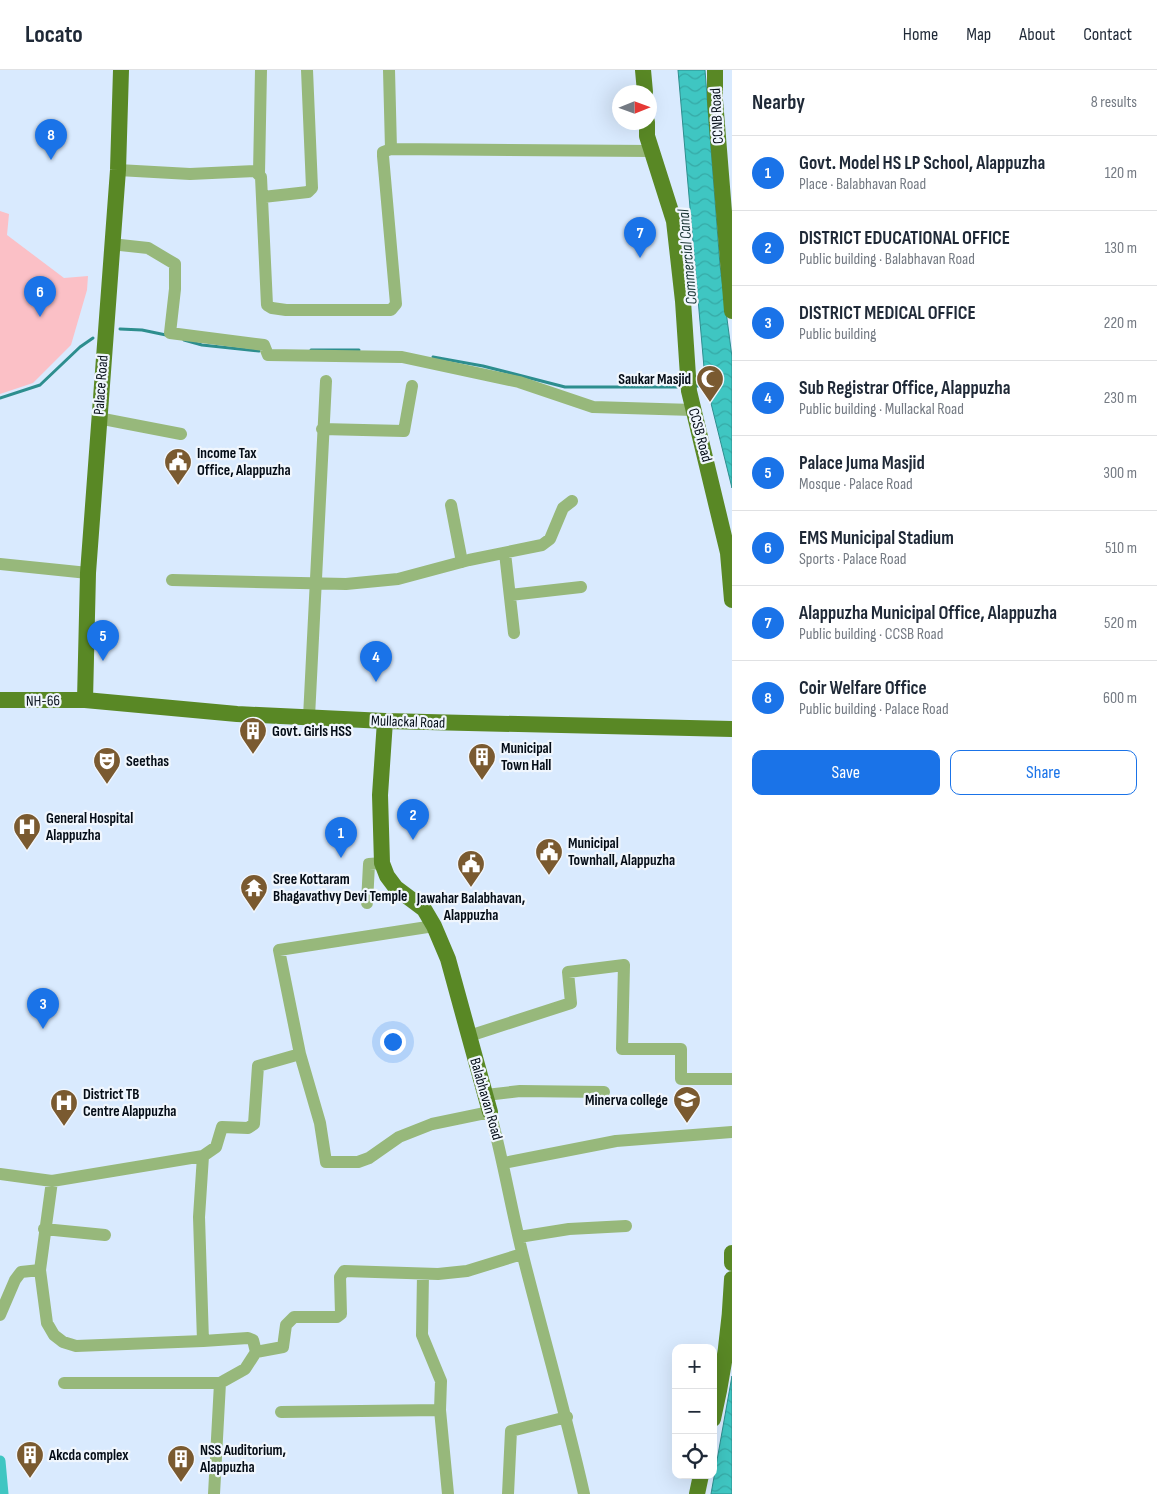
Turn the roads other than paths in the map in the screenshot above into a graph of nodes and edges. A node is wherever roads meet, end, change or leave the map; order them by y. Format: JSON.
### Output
{"nodes":[{"id":1,"x":121,"y":70,"type":"edge"},
{"id":2,"x":261,"y":70,"type":"edge"},
{"id":3,"x":307,"y":70,"type":"edge"},
{"id":4,"x":389,"y":70,"type":"edge"},
{"id":5,"x":643,"y":70,"type":"edge"},
{"id":6,"x":715,"y":70,"type":"edge"},
{"id":7,"x":644,"y":85,"type":"edge"},
{"id":8,"x":648,"y":130,"type":"edge"},
{"id":9,"x":391,"y":149,"type":"junction"},
{"id":10,"x":652,"y":152,"type":"junction"},
{"id":11,"x":118,"y":170,"type":"junction"},
{"id":12,"x":259,"y":173,"type":"junction"},
{"id":13,"x":264,"y":197,"type":"junction"},
{"id":14,"x":111,"y":244,"type":"junction"},
{"id":15,"x":731,"y":270,"type":"edge"},
{"id":16,"x":732,"y":311,"type":"edge"},
{"id":17,"x":326,"y":381,"type":"dead end"},
{"id":18,"x":412,"y":386,"type":"dead end"},
{"id":19,"x":693,"y":410,"type":"junction"},
{"id":20,"x":98,"y":418,"type":"junction"},
{"id":21,"x":322,"y":429,"type":"junction"},
{"id":22,"x":181,"y":434,"type":"dead end"},
{"id":23,"x":572,"y":501,"type":"dead end"},
{"id":24,"x":450,"y":505,"type":"dead end"},
{"id":25,"x":505,"y":553,"type":"junction"},
{"id":26,"x":462,"y":562,"type":"junction"},
{"id":27,"x":0,"y":564,"type":"edge"},
{"id":28,"x":88,"y":573,"type":"junction"},
{"id":29,"x":172,"y":580,"type":"dead end"},
{"id":30,"x":315,"y":584,"type":"junction"},
{"id":31,"x":581,"y":587,"type":"dead end"},
{"id":32,"x":510,"y":595,"type":"junction"},
{"id":33,"x":732,"y":600,"type":"edge"},
{"id":34,"x":514,"y":633,"type":"dead end"},
{"id":35,"x":0,"y":700,"type":"edge"},
{"id":36,"x":85,"y":700,"type":"junction"},
{"id":37,"x":308,"y":717,"type":"junction"},
{"id":38,"x":385,"y":721,"type":"junction"},
{"id":39,"x":732,"y":729,"type":"edge"},
{"id":40,"x":382,"y":863,"type":"junction"},
{"id":41,"x":367,"y":903,"type":"dead end"},
{"id":42,"x":434,"y":926,"type":"junction"},
{"id":43,"x":468,"y":1036,"type":"junction"},
{"id":44,"x":300,"y":1054,"type":"junction"},
{"id":45,"x":732,"y":1079,"type":"edge"},
{"id":46,"x":604,"y":1092,"type":"dead end"},
{"id":47,"x":486,"y":1095,"type":"junction"},
{"id":48,"x":490,"y":1112,"type":"junction"},
{"id":49,"x":732,"y":1132,"type":"edge"},
{"id":50,"x":203,"y":1156,"type":"junction"},
{"id":51,"x":504,"y":1163,"type":"junction"},
{"id":52,"x":0,"y":1174,"type":"edge"},
{"id":53,"x":52,"y":1181,"type":"junction"},
{"id":54,"x":626,"y":1226,"type":"dead end"},
{"id":55,"x":44,"y":1229,"type":"junction"},
{"id":56,"x":105,"y":1235,"type":"dead end"},
{"id":57,"x":519,"y":1237,"type":"junction"},
{"id":58,"x":732,"y":1252,"type":"edge"},
{"id":59,"x":522,"y":1254,"type":"junction"},
{"id":60,"x":732,"y":1263,"type":"edge"},
{"id":61,"x":40,"y":1270,"type":"junction"},
{"id":62,"x":423,"y":1274,"type":"junction"},
{"id":63,"x":732,"y":1279,"type":"edge"},
{"id":64,"x":0,"y":1315,"type":"edge"},
{"id":65,"x":203,"y":1341,"type":"junction"},
{"id":66,"x":256,"y":1352,"type":"junction"},
{"id":67,"x":64,"y":1383,"type":"dead end"},
{"id":68,"x":220,"y":1383,"type":"junction"},
{"id":69,"x":717,"y":1401,"type":"edge"},
{"id":70,"x":440,"y":1410,"type":"junction"},
{"id":71,"x":281,"y":1412,"type":"dead end"},
{"id":72,"x":567,"y":1417,"type":"junction"},
{"id":73,"x":700,"y":1479,"type":"edge"},
{"id":74,"x":214,"y":1494,"type":"edge"},
{"id":75,"x":448,"y":1494,"type":"edge"},
{"id":76,"x":508,"y":1494,"type":"edge"},
{"id":77,"x":584,"y":1494,"type":"edge"},
{"id":78,"x":697,"y":1494,"type":"edge"}],
"edges":[{"from":1,"to":11,"type":"main road","name":"Palace Road"},
{"from":2,"to":12,"type":"street"},
{"from":3,"to":13,"type":"street"},
{"from":4,"to":9,"type":"street"},
{"from":5,"to":7,"type":"main road"},
{"from":6,"to":15,"type":"main road","name":"CCNB Road"},
{"from":8,"to":10,"type":"main road","name":"CCSB Road"},
{"from":9,"to":10,"type":"street"},
{"from":9,"to":13,"type":"street"},
{"from":10,"to":19,"type":"main road","name":"CCSB Road"},
{"from":11,"to":12,"type":"street"},
{"from":11,"to":14,"type":"main road","name":"Palace Road"},
{"from":12,"to":13,"type":"street"},
{"from":14,"to":19,"type":"street"},
{"from":14,"to":20,"type":"main road","name":"Palace Road"},
{"from":15,"to":16,"type":"main road","name":"CCNB Road"},
{"from":17,"to":21,"type":"street"},
{"from":18,"to":21,"type":"street"},
{"from":19,"to":33,"type":"main road","name":"CCSB Road"},
{"from":20,"to":22,"type":"street"},
{"from":20,"to":28,"type":"main road","name":"Palace Road"},
{"from":21,"to":30,"type":"street"},
{"from":23,"to":25,"type":"street"},
{"from":24,"to":26,"type":"street"},
{"from":25,"to":26,"type":"street"},
{"from":25,"to":32,"type":"street"},
{"from":26,"to":30,"type":"street"},
{"from":27,"to":28,"type":"street"},
{"from":28,"to":36,"type":"main road","name":"Palace Road"},
{"from":29,"to":30,"type":"street"},
{"from":30,"to":37,"type":"street"},
{"from":31,"to":32,"type":"street"},
{"from":32,"to":34,"type":"street"},
{"from":35,"to":36,"type":"main road","name":"NH-66"},
{"from":36,"to":37,"type":"main road","name":"Mullackal Road"},
{"from":37,"to":38,"type":"main road","name":"Mullackal Road"},
{"from":38,"to":39,"type":"main road","name":"Mullackal Road"},
{"from":38,"to":40,"type":"main road","name":"Balabhavan Road"},
{"from":40,"to":41,"type":"street"},
{"from":40,"to":42,"type":"main road","name":"Balabhavan Road"},
{"from":42,"to":43,"type":"main road","name":"Balabhavan Road"},
{"from":42,"to":44,"type":"street"},
{"from":43,"to":45,"type":"street"},
{"from":43,"to":47,"type":"main road","name":"Balabhavan Road"},
{"from":44,"to":48,"type":"street"},
{"from":44,"to":50,"type":"street"},
{"from":46,"to":47,"type":"street"},
{"from":47,"to":48,"type":"main road","name":"Balabhavan Road"},
{"from":48,"to":51,"type":"street","name":"Balabhavan Road"},
{"from":49,"to":51,"type":"street"},
{"from":50,"to":53,"type":"street"},
{"from":50,"to":65,"type":"street"},
{"from":51,"to":57,"type":"street","name":"Balabhavan Road"},
{"from":52,"to":53,"type":"street"},
{"from":53,"to":55,"type":"street"},
{"from":54,"to":57,"type":"street"},
{"from":55,"to":56,"type":"street"},
{"from":55,"to":61,"type":"street"},
{"from":57,"to":59,"type":"street","name":"Balabhavan Road"},
{"from":58,"to":60,"type":"main road"},
{"from":59,"to":62,"type":"street"},
{"from":59,"to":72,"type":"street","name":"Balabhavan Road"},
{"from":61,"to":64,"type":"street"},
{"from":61,"to":65,"type":"street"},
{"from":62,"to":66,"type":"street"},
{"from":62,"to":70,"type":"street"},
{"from":63,"to":69,"type":"main road"},
{"from":65,"to":66,"type":"street"},
{"from":66,"to":68,"type":"street"},
{"from":67,"to":68,"type":"street"},
{"from":68,"to":74,"type":"street"},
{"from":70,"to":71,"type":"street"},
{"from":70,"to":75,"type":"street"},
{"from":72,"to":76,"type":"street"},
{"from":72,"to":77,"type":"street","name":"Balabhavan Road"},
{"from":73,"to":78,"type":"main road"}]}
